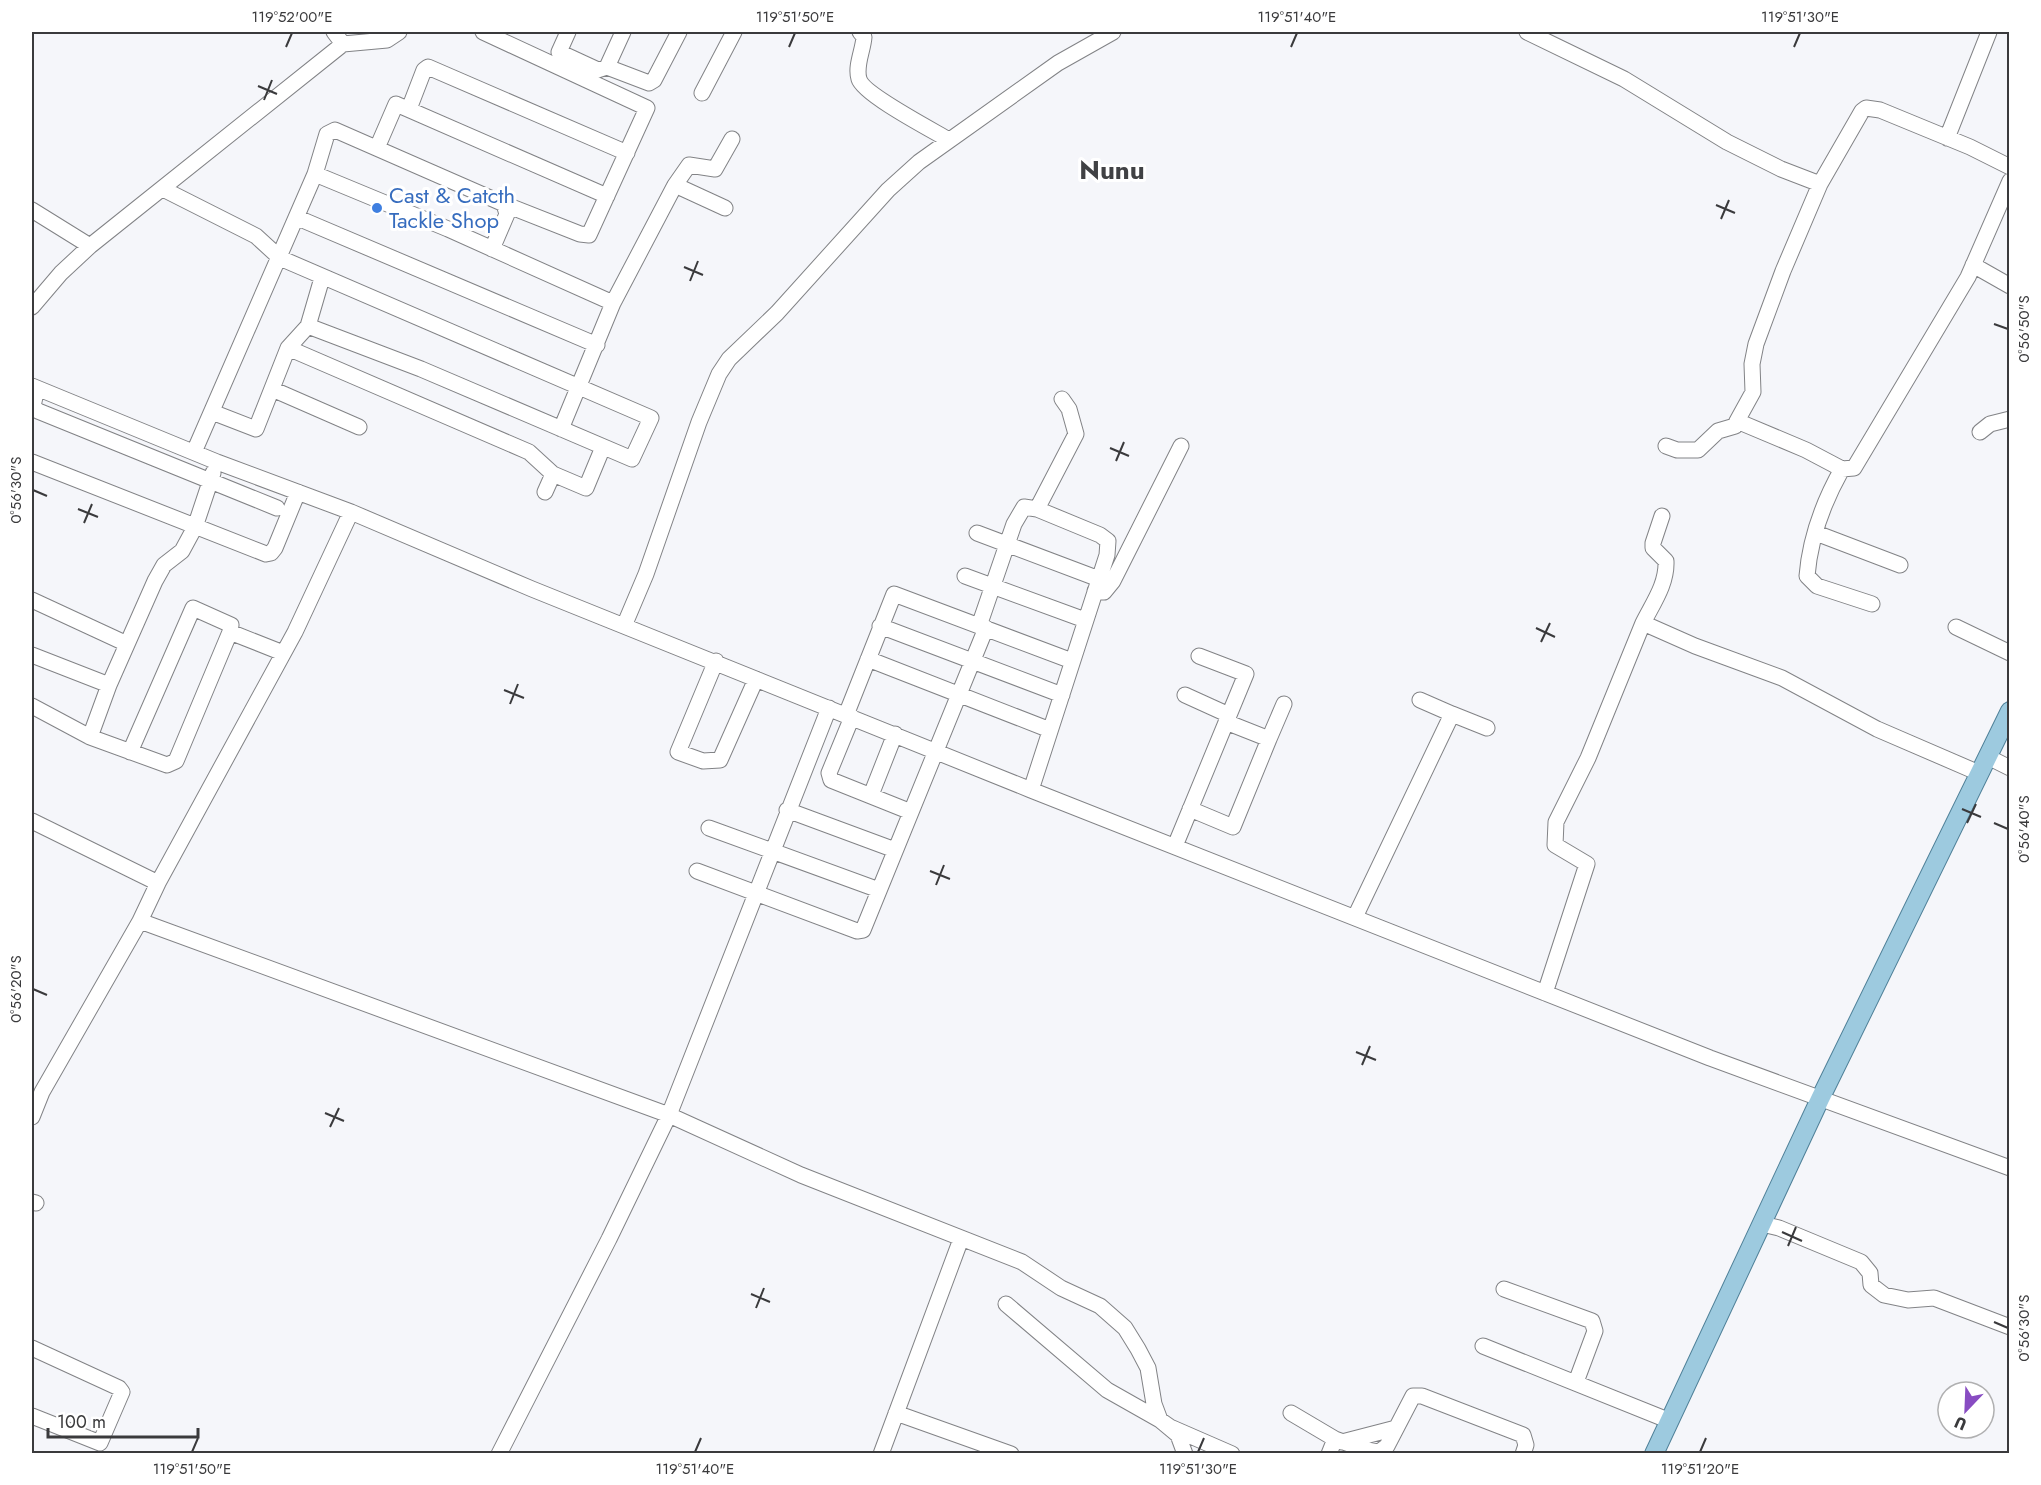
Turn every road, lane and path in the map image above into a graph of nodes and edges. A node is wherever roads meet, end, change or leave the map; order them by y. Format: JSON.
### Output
{"nodes":[{"id":1,"x":399,"y":32,"type":"edge"},
{"id":2,"x":483,"y":32,"type":"edge"},
{"id":3,"x":568,"y":32,"type":"edge"},
{"id":4,"x":623,"y":32,"type":"edge"},
{"id":5,"x":679,"y":32,"type":"edge"},
{"id":6,"x":734,"y":32,"type":"edge"},
{"id":7,"x":861,"y":32,"type":"edge"},
{"id":8,"x":1113,"y":32,"type":"edge"},
{"id":9,"x":1527,"y":32,"type":"edge"},
{"id":10,"x":1989,"y":32,"type":"edge"},
{"id":11,"x":338,"y":38,"type":"edge"},
{"id":12,"x":607,"y":67,"type":"junction"},
{"id":13,"x":702,"y":93,"type":"dead end"},
{"id":14,"x":409,"y":109,"type":"junction"},
{"id":15,"x":1947,"y":138,"type":"junction"},
{"id":16,"x":732,"y":139,"type":"dead end"},
{"id":17,"x":949,"y":140,"type":"junction"},
{"id":18,"x":377,"y":148,"type":"junction"},
{"id":19,"x":627,"y":153,"type":"junction"},
{"id":20,"x":2010,"y":167,"type":"edge"},
{"id":21,"x":315,"y":174,"type":"junction"},
{"id":22,"x":2010,"y":181,"type":"edge"},
{"id":23,"x":1820,"y":184,"type":"junction"},
{"id":24,"x":675,"y":185,"type":"junction"},
{"id":25,"x":164,"y":189,"type":"junction"},
{"id":26,"x":607,"y":196,"type":"junction"},
{"id":27,"x":504,"y":204,"type":"junction"},
{"id":28,"x":725,"y":208,"type":"dead end"},
{"id":29,"x":32,"y":210,"type":"edge"},
{"id":30,"x":298,"y":218,"type":"junction"},
{"id":31,"x":90,"y":246,"type":"junction"},
{"id":32,"x":492,"y":249,"type":"junction"},
{"id":33,"x":280,"y":258,"type":"junction"},
{"id":34,"x":1973,"y":265,"type":"junction"},
{"id":35,"x":322,"y":278,"type":"junction"},
{"id":36,"x":2010,"y":286,"type":"edge"},
{"id":37,"x":613,"y":303,"type":"junction"},
{"id":38,"x":32,"y":307,"type":"edge"},
{"id":39,"x":308,"y":326,"type":"junction"},
{"id":40,"x":597,"y":345,"type":"junction"},
{"id":41,"x":288,"y":348,"type":"junction"},
{"id":42,"x":578,"y":386,"type":"junction"},
{"id":43,"x":34,"y":387,"type":"edge"},
{"id":44,"x":272,"y":389,"type":"junction"},
{"id":45,"x":1062,"y":399,"type":"dead end"},
{"id":46,"x":212,"y":412,"type":"junction"},
{"id":47,"x":2010,"y":419,"type":"edge"},
{"id":48,"x":1737,"y":421,"type":"junction"},
{"id":49,"x":359,"y":427,"type":"dead end"},
{"id":50,"x":561,"y":429,"type":"junction"},
{"id":51,"x":1980,"y":432,"type":"dead end"},
{"id":52,"x":1181,"y":446,"type":"dead end"},
{"id":53,"x":1666,"y":446,"type":"dead end"},
{"id":54,"x":603,"y":447,"type":"junction"},
{"id":55,"x":194,"y":452,"type":"junction"},
{"id":56,"x":32,"y":462,"type":"edge"},
{"id":57,"x":217,"y":462,"type":"junction"},
{"id":58,"x":1842,"y":469,"type":"junction"},
{"id":59,"x":553,"y":474,"type":"junction"},
{"id":60,"x":211,"y":481,"type":"junction"},
{"id":61,"x":298,"y":492,"type":"junction"},
{"id":62,"x":545,"y":492,"type":"dead end"},
{"id":63,"x":277,"y":508,"type":"dead end"},
{"id":64,"x":1037,"y":509,"type":"junction"},
{"id":65,"x":351,"y":512,"type":"junction"},
{"id":66,"x":1662,"y":516,"type":"dead end"},
{"id":67,"x":195,"y":527,"type":"junction"},
{"id":68,"x":977,"y":533,"type":"dead end"},
{"id":69,"x":1816,"y":533,"type":"junction"},
{"id":70,"x":1007,"y":545,"type":"junction"},
{"id":71,"x":1900,"y":566,"type":"dead end"},
{"id":72,"x":964,"y":576,"type":"dead end"},
{"id":73,"x":1097,"y":585,"type":"junction"},
{"id":74,"x":993,"y":587,"type":"junction"},
{"id":75,"x":32,"y":600,"type":"edge"},
{"id":76,"x":1872,"y":604,"type":"dead end"},
{"id":77,"x":1085,"y":620,"type":"junction"},
{"id":78,"x":1643,"y":623,"type":"junction"},
{"id":79,"x":624,"y":626,"type":"junction"},
{"id":80,"x":880,"y":626,"type":"junction"},
{"id":81,"x":982,"y":627,"type":"junction"},
{"id":82,"x":1956,"y":627,"type":"dead end"},
{"id":83,"x":231,"y":632,"type":"junction"},
{"id":84,"x":127,"y":644,"type":"junction"},
{"id":85,"x":284,"y":653,"type":"junction"},
{"id":86,"x":2010,"y":653,"type":"edge"},
{"id":87,"x":32,"y":655,"type":"edge"},
{"id":88,"x":1199,"y":656,"type":"dead end"},
{"id":89,"x":868,"y":659,"type":"junction"},
{"id":90,"x":716,"y":661,"type":"junction"},
{"id":91,"x":1072,"y":661,"type":"junction"},
{"id":92,"x":973,"y":663,"type":"junction"},
{"id":93,"x":756,"y":679,"type":"junction"},
{"id":94,"x":109,"y":686,"type":"junction"},
{"id":95,"x":1062,"y":695,"type":"junction"},
{"id":96,"x":959,"y":696,"type":"junction"},
{"id":97,"x":1185,"y":696,"type":"dead end"},
{"id":98,"x":1420,"y":700,"type":"dead end"},
{"id":99,"x":1284,"y":704,"type":"dead end"},
{"id":100,"x":32,"y":706,"type":"edge"},
{"id":101,"x":829,"y":708,"type":"junction"},
{"id":102,"x":2010,"y":711,"type":"edge"},
{"id":103,"x":1452,"y":714,"type":"junction"},
{"id":104,"x":849,"y":716,"type":"junction"},
{"id":105,"x":1228,"y":718,"type":"junction"},
{"id":106,"x":1487,"y":728,"type":"dead end"},
{"id":107,"x":1050,"y":730,"type":"junction"},
{"id":108,"x":895,"y":734,"type":"junction"},
{"id":109,"x":90,"y":737,"type":"junction"},
{"id":110,"x":1269,"y":739,"type":"junction"},
{"id":111,"x":130,"y":752,"type":"junction"},
{"id":112,"x":937,"y":752,"type":"junction"},
{"id":113,"x":1984,"y":765,"type":"junction"},
{"id":114,"x":2010,"y":768,"type":"edge"},
{"id":115,"x":1031,"y":790,"type":"junction"},
{"id":116,"x":871,"y":795,"type":"junction"},
{"id":117,"x":1190,"y":809,"type":"junction"},
{"id":118,"x":787,"y":810,"type":"junction"},
{"id":119,"x":911,"y":812,"type":"junction"},
{"id":120,"x":32,"y":821,"type":"edge"},
{"id":121,"x":709,"y":828,"type":"dead end"},
{"id":122,"x":1175,"y":846,"type":"junction"},
{"id":123,"x":895,"y":850,"type":"junction"},
{"id":124,"x":773,"y":851,"type":"junction"},
{"id":125,"x":697,"y":871,"type":"dead end"},
{"id":126,"x":158,"y":884,"type":"junction"},
{"id":127,"x":879,"y":890,"type":"junction"},
{"id":128,"x":755,"y":892,"type":"junction"},
{"id":129,"x":1355,"y":917,"type":"junction"},
{"id":130,"x":140,"y":921,"type":"junction"},
{"id":131,"x":1545,"y":993,"type":"junction"},
{"id":132,"x":1820,"y":1099,"type":"junction"},
{"id":133,"x":669,"y":1114,"type":"junction"},
{"id":134,"x":32,"y":1117,"type":"edge"},
{"id":135,"x":2010,"y":1168,"type":"edge"},
{"id":136,"x":1762,"y":1224,"type":"junction"},
{"id":137,"x":961,"y":1239,"type":"junction"},
{"id":138,"x":1504,"y":1289,"type":"dead end"},
{"id":139,"x":1006,"y":1304,"type":"dead end"},
{"id":140,"x":2010,"y":1327,"type":"edge"},
{"id":141,"x":1483,"y":1346,"type":"dead end"},
{"id":142,"x":32,"y":1348,"type":"edge"},
{"id":143,"x":1576,"y":1382,"type":"junction"},
{"id":144,"x":896,"y":1413,"type":"junction"},
{"id":145,"x":1291,"y":1413,"type":"dead end"},
{"id":146,"x":32,"y":1416,"type":"edge"},
{"id":147,"x":1160,"y":1420,"type":"junction"},
{"id":148,"x":1670,"y":1421,"type":"junction"},
{"id":149,"x":1336,"y":1445,"type":"edge"},
{"id":150,"x":499,"y":1454,"type":"edge"},
{"id":151,"x":881,"y":1454,"type":"edge"},
{"id":152,"x":1011,"y":1454,"type":"edge"},
{"id":153,"x":1185,"y":1454,"type":"edge"},
{"id":154,"x":1232,"y":1454,"type":"edge"},
{"id":155,"x":1523,"y":1454,"type":"edge"},
{"id":156,"x":1654,"y":1454,"type":"edge"}],
"edges":[{"from":1,"to":11,"type":"street"},
{"from":2,"to":19,"type":"street"},
{"from":3,"to":12,"type":"street"},
{"from":4,"to":12,"type":"street"},
{"from":5,"to":12,"type":"street"},
{"from":6,"to":13,"type":"street"},
{"from":7,"to":17,"type":"street"},
{"from":8,"to":17,"type":"street"},
{"from":9,"to":23,"type":"street"},
{"from":10,"to":15,"type":"street"},
{"from":11,"to":25,"type":"street"},
{"from":14,"to":18,"type":"street"},
{"from":14,"to":19,"type":"street"},
{"from":14,"to":26,"type":"street"},
{"from":15,"to":20,"type":"street"},
{"from":15,"to":23,"type":"street"},
{"from":16,"to":24,"type":"street"},
{"from":17,"to":79,"type":"street"},
{"from":18,"to":21,"type":"street"},
{"from":18,"to":27,"type":"street"},
{"from":19,"to":26,"type":"street"},
{"from":21,"to":30,"type":"street"},
{"from":21,"to":32,"type":"street"},
{"from":22,"to":34,"type":"street"},
{"from":23,"to":48,"type":"street"},
{"from":24,"to":28,"type":"street"},
{"from":24,"to":37,"type":"street"},
{"from":25,"to":31,"type":"street"},
{"from":25,"to":33,"type":"street"},
{"from":26,"to":27,"type":"street"},
{"from":27,"to":32,"type":"street"},
{"from":29,"to":31,"type":"street"},
{"from":30,"to":33,"type":"street"},
{"from":30,"to":40,"type":"street"},
{"from":31,"to":38,"type":"street"},
{"from":32,"to":37,"type":"street"},
{"from":33,"to":35,"type":"street"},
{"from":33,"to":46,"type":"street"},
{"from":34,"to":36,"type":"street"},
{"from":34,"to":58,"type":"street"},
{"from":35,"to":39,"type":"street"},
{"from":35,"to":42,"type":"street"},
{"from":37,"to":40,"type":"street"},
{"from":39,"to":41,"type":"street"},
{"from":39,"to":50,"type":"street"},
{"from":40,"to":42,"type":"street"},
{"from":41,"to":44,"type":"street"},
{"from":41,"to":59,"type":"street"},
{"from":42,"to":50,"type":"street"},
{"from":42,"to":54,"type":"street"},
{"from":43,"to":55,"type":"street"},
{"from":43,"to":60,"type":"street"},
{"from":44,"to":46,"type":"street"},
{"from":44,"to":49,"type":"street"},
{"from":45,"to":64,"type":"street"},
{"from":46,"to":55,"type":"street"},
{"from":47,"to":51,"type":"street"},
{"from":48,"to":53,"type":"street"},
{"from":48,"to":58,"type":"street"},
{"from":50,"to":54,"type":"street"},
{"from":52,"to":73,"type":"street"},
{"from":54,"to":59,"type":"street"},
{"from":55,"to":57,"type":"street"},
{"from":56,"to":67,"type":"street"},
{"from":57,"to":60,"type":"street"},
{"from":57,"to":61,"type":"street"},
{"from":58,"to":69,"type":"street"},
{"from":59,"to":62,"type":"street"},
{"from":60,"to":63,"type":"street"},
{"from":60,"to":67,"type":"street"},
{"from":61,"to":65,"type":"street"},
{"from":61,"to":67,"type":"street"},
{"from":64,"to":70,"type":"street"},
{"from":64,"to":73,"type":"street"},
{"from":65,"to":79,"type":"street"},
{"from":65,"to":85,"type":"street"},
{"from":66,"to":78,"type":"street"},
{"from":67,"to":84,"type":"street"},
{"from":68,"to":70,"type":"street"},
{"from":69,"to":71,"type":"street"},
{"from":69,"to":76,"type":"street"},
{"from":70,"to":73,"type":"street"},
{"from":70,"to":74,"type":"street"},
{"from":72,"to":74,"type":"street"},
{"from":73,"to":77,"type":"street"},
{"from":74,"to":77,"type":"street"},
{"from":74,"to":81,"type":"street"},
{"from":75,"to":84,"type":"street"},
{"from":77,"to":91,"type":"street"},
{"from":78,"to":113,"type":"street"},
{"from":78,"to":131,"type":"street"},
{"from":79,"to":90,"type":"street"},
{"from":80,"to":81,"type":"street"},
{"from":80,"to":89,"type":"street"},
{"from":80,"to":92,"type":"street"},
{"from":81,"to":91,"type":"street"},
{"from":81,"to":92,"type":"street"},
{"from":82,"to":86,"type":"street"},
{"from":83,"to":85,"type":"street"},
{"from":83,"to":111,"type":"street"},
{"from":83,"to":111,"type":"street"},
{"from":84,"to":94,"type":"street"},
{"from":85,"to":126,"type":"street"},
{"from":87,"to":94,"type":"street"},
{"from":88,"to":105,"type":"street"},
{"from":89,"to":96,"type":"street"},
{"from":89,"to":104,"type":"street"},
{"from":90,"to":93,"type":"street"},
{"from":90,"to":93,"type":"street"},
{"from":91,"to":95,"type":"street"},
{"from":92,"to":95,"type":"street"},
{"from":92,"to":96,"type":"street"},
{"from":93,"to":101,"type":"street"},
{"from":94,"to":109,"type":"street"},
{"from":95,"to":107,"type":"street"},
{"from":96,"to":107,"type":"street"},
{"from":96,"to":112,"type":"street"},
{"from":97,"to":105,"type":"street"},
{"from":98,"to":103,"type":"street"},
{"from":99,"to":110,"type":"street"},
{"from":100,"to":109,"type":"street"},
{"from":101,"to":104,"type":"street"},
{"from":101,"to":118,"type":"street"},
{"from":102,"to":113,"type":"main road"},
{"from":103,"to":106,"type":"street"},
{"from":103,"to":129,"type":"street"},
{"from":104,"to":108,"type":"street"},
{"from":104,"to":116,"type":"street"},
{"from":105,"to":110,"type":"street"},
{"from":105,"to":117,"type":"street"},
{"from":107,"to":115,"type":"street"},
{"from":108,"to":112,"type":"street"},
{"from":108,"to":116,"type":"street"},
{"from":109,"to":111,"type":"street"},
{"from":110,"to":117,"type":"street"},
{"from":112,"to":115,"type":"street"},
{"from":112,"to":119,"type":"street"},
{"from":113,"to":114,"type":"street"},
{"from":113,"to":132,"type":"main road"},
{"from":115,"to":122,"type":"street"},
{"from":116,"to":119,"type":"street"},
{"from":117,"to":122,"type":"street"},
{"from":118,"to":123,"type":"street"},
{"from":118,"to":124,"type":"street"},
{"from":119,"to":123,"type":"street"},
{"from":120,"to":126,"type":"street"},
{"from":121,"to":124,"type":"street"},
{"from":122,"to":129,"type":"street"},
{"from":123,"to":127,"type":"street"},
{"from":124,"to":127,"type":"street"},
{"from":124,"to":128,"type":"street"},
{"from":125,"to":128,"type":"street"},
{"from":126,"to":130,"type":"street"},
{"from":127,"to":128,"type":"street"},
{"from":128,"to":133,"type":"street"},
{"from":129,"to":131,"type":"street"},
{"from":130,"to":133,"type":"street"},
{"from":130,"to":134,"type":"street"},
{"from":131,"to":132,"type":"street"},
{"from":132,"to":135,"type":"street"},
{"from":132,"to":136,"type":"main road"},
{"from":133,"to":137,"type":"street"},
{"from":133,"to":150,"type":"street"},
{"from":136,"to":140,"type":"street"},
{"from":136,"to":148,"type":"main road"},
{"from":137,"to":144,"type":"street"},
{"from":137,"to":147,"type":"street"},
{"from":138,"to":143,"type":"street"},
{"from":139,"to":147,"type":"street"},
{"from":141,"to":143,"type":"street"},
{"from":142,"to":146,"type":"street"},
{"from":143,"to":148,"type":"street"},
{"from":144,"to":151,"type":"street"},
{"from":144,"to":152,"type":"street"},
{"from":145,"to":149,"type":"street"},
{"from":147,"to":153,"type":"street"},
{"from":147,"to":154,"type":"street"},
{"from":148,"to":156,"type":"main road"},
{"from":149,"to":155,"type":"street"}]}
